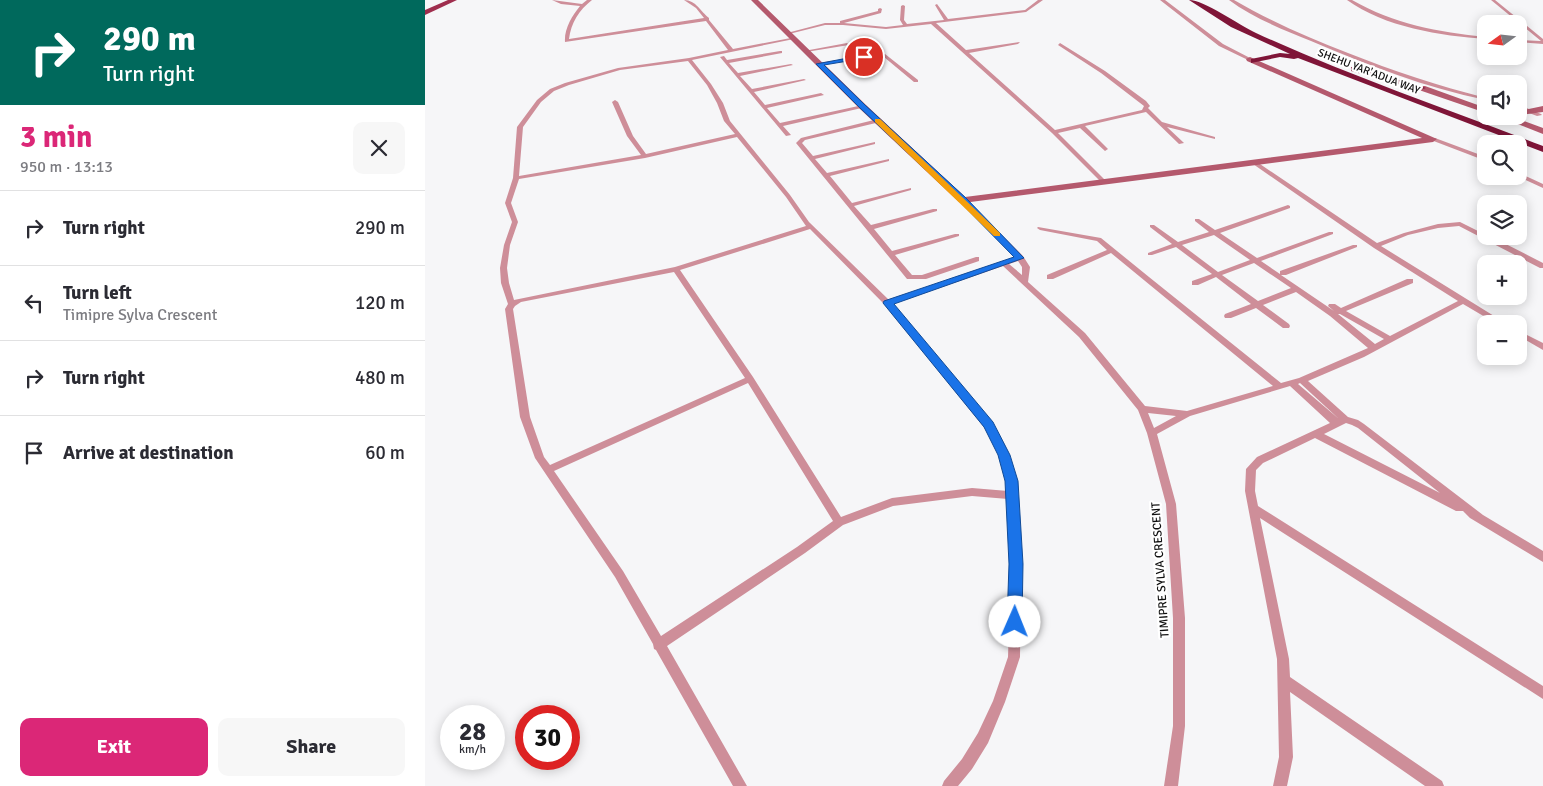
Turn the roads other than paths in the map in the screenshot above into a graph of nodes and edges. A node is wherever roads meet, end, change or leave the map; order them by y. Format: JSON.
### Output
{"nodes":[{"id":1,"x":442,"y":0,"type":"edge"},
{"id":2,"x":454,"y":0,"type":"edge"},
{"id":3,"x":554,"y":0,"type":"edge"},
{"id":4,"x":590,"y":0,"type":"edge"},
{"id":5,"x":686,"y":0,"type":"edge"},
{"id":6,"x":754,"y":0,"type":"edge"},
{"id":7,"x":1041,"y":0,"type":"edge"},
{"id":8,"x":1162,"y":0,"type":"edge"},
{"id":9,"x":1192,"y":0,"type":"edge"},
{"id":10,"x":1209,"y":0,"type":"edge"},
{"id":11,"x":1231,"y":0,"type":"edge"},
{"id":12,"x":1349,"y":0,"type":"edge"},
{"id":13,"x":1493,"y":0,"type":"edge"},
{"id":14,"x":580,"y":5,"type":"junction"},
{"id":15,"x":937,"y":5,"type":"dead end"},
{"id":16,"x":903,"y":6,"type":"dead end"},
{"id":17,"x":425,"y":7,"type":"edge"},
{"id":18,"x":880,"y":10,"type":"dead end"},
{"id":19,"x":425,"y":13,"type":"edge"},
{"id":20,"x":708,"y":19,"type":"junction"},
{"id":21,"x":946,"y":20,"type":"junction"},
{"id":22,"x":933,"y":23,"type":"junction"},
{"id":23,"x":843,"y":24,"type":"junction"},
{"id":24,"x":1234,"y":25,"type":"junction"},
{"id":25,"x":905,"y":26,"type":"junction"},
{"id":26,"x":792,"y":36,"type":"junction"},
{"id":27,"x":1477,"y":37,"type":"edge"},
{"id":28,"x":1541,"y":39,"type":"edge"},
{"id":29,"x":1527,"y":42,"type":"edge"},
{"id":30,"x":1527,"y":42,"type":"edge"},
{"id":31,"x":1018,"y":43,"type":"dead end"},
{"id":32,"x":847,"y":44,"type":"dead end"},
{"id":33,"x":1060,"y":44,"type":"dead end"},
{"id":34,"x":731,"y":50,"type":"junction"},
{"id":35,"x":807,"y":50,"type":"junction"},
{"id":36,"x":780,"y":52,"type":"dead end"},
{"id":37,"x":964,"y":52,"type":"junction"},
{"id":38,"x":722,"y":57,"type":"dead end"},
{"id":39,"x":689,"y":59,"type":"junction"},
{"id":40,"x":1252,"y":60,"type":"junction"},
{"id":41,"x":726,"y":62,"type":"junction"},
{"id":42,"x":819,"y":64,"type":"junction"},
{"id":43,"x":791,"y":65,"type":"dead end"},
{"id":44,"x":1345,"y":70,"type":"junction"},
{"id":45,"x":736,"y":75,"type":"junction"},
{"id":46,"x":804,"y":80,"type":"dead end"},
{"id":47,"x":916,"y":81,"type":"dead end"},
{"id":48,"x":1422,"y":88,"type":"joint"},
{"id":49,"x":751,"y":91,"type":"junction"},
{"id":50,"x":821,"y":95,"type":"dead end"},
{"id":51,"x":1477,"y":97,"type":"edge"},
{"id":52,"x":615,"y":102,"type":"dead end"},
{"id":53,"x":764,"y":107,"type":"junction"},
{"id":54,"x":863,"y":107,"type":"junction"},
{"id":55,"x":1477,"y":108,"type":"edge"},
{"id":56,"x":1146,"y":109,"type":"junction"},
{"id":57,"x":1529,"y":111,"type":"edge"},
{"id":58,"x":1542,"y":112,"type":"edge"},
{"id":59,"x":878,"y":121,"type":"junction"},
{"id":60,"x":1160,"y":123,"type":"junction"},
{"id":61,"x":779,"y":125,"type":"junction"},
{"id":62,"x":1527,"y":125,"type":"edge"},
{"id":63,"x":1081,"y":126,"type":"junction"},
{"id":64,"x":1543,"y":130,"type":"edge"},
{"id":65,"x":1054,"y":132,"type":"junction"},
{"id":66,"x":738,"y":135,"type":"junction"},
{"id":67,"x":788,"y":135,"type":"dead end"},
{"id":68,"x":1213,"y":138,"type":"dead end"},
{"id":69,"x":1433,"y":139,"type":"junction"},
{"id":70,"x":1543,"y":140,"type":"edge"},
{"id":71,"x":873,"y":143,"type":"dead end"},
{"id":72,"x":1181,"y":143,"type":"dead end"},
{"id":73,"x":1105,"y":149,"type":"dead end"},
{"id":74,"x":1543,"y":149,"type":"edge"},
{"id":75,"x":645,"y":156,"type":"junction"},
{"id":76,"x":1477,"y":156,"type":"edge"},
{"id":77,"x":811,"y":158,"type":"junction"},
{"id":78,"x":887,"y":160,"type":"dead end"},
{"id":79,"x":1255,"y":163,"type":"junction"},
{"id":80,"x":826,"y":174,"type":"junction"},
{"id":81,"x":516,"y":178,"type":"junction"},
{"id":82,"x":1527,"y":179,"type":"edge"},
{"id":83,"x":1105,"y":182,"type":"junction"},
{"id":84,"x":1543,"y":186,"type":"edge"},
{"id":85,"x":909,"y":189,"type":"dead end"},
{"id":86,"x":963,"y":200,"type":"junction"},
{"id":87,"x":850,"y":205,"type":"junction"},
{"id":88,"x":1288,"y":207,"type":"dead end"},
{"id":89,"x":935,"y":210,"type":"dead end"},
{"id":90,"x":1197,"y":220,"type":"dead end"},
{"id":91,"x":810,"y":226,"type":"junction"},
{"id":92,"x":1152,"y":226,"type":"dead end"},
{"id":93,"x":869,"y":228,"type":"junction"},
{"id":94,"x":1040,"y":228,"type":"dead end"},
{"id":95,"x":1215,"y":230,"type":"junction"},
{"id":96,"x":1331,"y":233,"type":"dead end"},
{"id":97,"x":957,"y":234,"type":"dead end"},
{"id":98,"x":1178,"y":244,"type":"junction"},
{"id":99,"x":1355,"y":246,"type":"dead end"},
{"id":100,"x":1376,"y":246,"type":"junction"},
{"id":101,"x":1113,"y":250,"type":"junction"},
{"id":102,"x":891,"y":254,"type":"junction"},
{"id":103,"x":1150,"y":254,"type":"dead end"},
{"id":104,"x":1020,"y":258,"type":"junction"},
{"id":105,"x":976,"y":259,"type":"dead end"},
{"id":106,"x":1258,"y":260,"type":"junction"},
{"id":107,"x":1005,"y":264,"type":"junction"},
{"id":108,"x":1543,"y":266,"type":"edge"},
{"id":109,"x":676,"y":269,"type":"junction"},
{"id":110,"x":1218,"y":274,"type":"junction"},
{"id":111,"x":1283,"y":274,"type":"junction"},
{"id":112,"x":1050,"y":277,"type":"dead end"},
{"id":113,"x":1025,"y":281,"type":"junction"},
{"id":114,"x":1410,"y":281,"type":"dead end"},
{"id":115,"x":1195,"y":283,"type":"dead end"},
{"id":116,"x":1296,"y":289,"type":"junction"},
{"id":117,"x":1463,"y":302,"type":"junction"},
{"id":118,"x":888,"y":303,"type":"junction"},
{"id":119,"x":512,"y":304,"type":"junction"},
{"id":120,"x":1257,"y":304,"type":"junction"},
{"id":121,"x":1336,"y":312,"type":"junction"},
{"id":122,"x":1487,"y":315,"type":"edge"},
{"id":123,"x":1228,"y":316,"type":"dead end"},
{"id":124,"x":1286,"y":326,"type":"dead end"},
{"id":125,"x":1527,"y":338,"type":"edge"},
{"id":126,"x":1391,"y":340,"type":"junction"},
{"id":127,"x":1543,"y":347,"type":"edge"},
{"id":128,"x":1374,"y":348,"type":"junction"},
{"id":129,"x":749,"y":379,"type":"junction"},
{"id":130,"x":1302,"y":380,"type":"junction"},
{"id":131,"x":1292,"y":383,"type":"junction"},
{"id":132,"x":1280,"y":387,"type":"junction"},
{"id":133,"x":1142,"y":409,"type":"junction"},
{"id":134,"x":1187,"y":414,"type":"junction"},
{"id":135,"x":1341,"y":422,"type":"junction"},
{"id":136,"x":1152,"y":433,"type":"junction"},
{"id":137,"x":1316,"y":434,"type":"junction"},
{"id":138,"x":549,"y":469,"type":"junction"},
{"id":139,"x":1012,"y":495,"type":"junction"},
{"id":140,"x":1253,"y":508,"type":"junction"},
{"id":141,"x":1479,"y":518,"type":"junction"},
{"id":142,"x":839,"y":522,"type":"junction"},
{"id":143,"x":1543,"y":557,"type":"edge"},
{"id":144,"x":658,"y":645,"type":"junction"},
{"id":145,"x":1284,"y":680,"type":"junction"},
{"id":146,"x":1543,"y":693,"type":"edge"},
{"id":147,"x":740,"y":786,"type":"edge"},
{"id":148,"x":949,"y":786,"type":"edge"},
{"id":149,"x":1171,"y":786,"type":"edge"},
{"id":150,"x":1280,"y":786,"type":"edge"},
{"id":151,"x":1437,"y":786,"type":"edge"}],
"edges":[{"from":1,"to":17,"type":"main road"},
{"from":2,"to":19,"type":"main road"},
{"from":3,"to":14,"type":"street"},
{"from":4,"to":14,"type":"street"},
{"from":5,"to":20,"type":"street"},
{"from":6,"to":26,"type":"street"},
{"from":7,"to":21,"type":"street"},
{"from":8,"to":40,"type":"street"},
{"from":9,"to":24,"type":"highway","name":"SHEHU YAR'ADUA WAY"},
{"from":10,"to":44,"type":"highway","name":"SHEHU YAR'ADUA WAY"},
{"from":11,"to":51,"type":"street"},
{"from":12,"to":27,"type":"street"},
{"from":13,"to":28,"type":"street"},
{"from":14,"to":20,"type":"street"},
{"from":15,"to":21,"type":"street"},
{"from":16,"to":25,"type":"street"},
{"from":18,"to":23,"type":"street"},
{"from":20,"to":34,"type":"street"},
{"from":21,"to":22,"type":"street"},
{"from":22,"to":25,"type":"street"},
{"from":22,"to":37,"type":"street"},
{"from":23,"to":25,"type":"street"},
{"from":23,"to":26,"type":"street"},
{"from":24,"to":40,"type":"highway"},
{"from":24,"to":44,"type":"highway","name":"SHEHU YAR'ADUA WAY"},
{"from":26,"to":34,"type":"street"},
{"from":26,"to":35,"type":"street"},
{"from":28,"to":29,"type":"street"},
{"from":28,"to":30,"type":"street"},
{"from":31,"to":37,"type":"street"},
{"from":32,"to":35,"type":"street"},
{"from":33,"to":56,"type":"street"},
{"from":34,"to":39,"type":"street"},
{"from":35,"to":42,"type":"street"},
{"from":36,"to":41,"type":"street"},
{"from":37,"to":65,"type":"street"},
{"from":38,"to":41,"type":"street"},
{"from":39,"to":66,"type":"street"},
{"from":39,"to":81,"type":"street"},
{"from":40,"to":44,"type":"highway"},
{"from":40,"to":69,"type":"street"},
{"from":41,"to":45,"type":"street"},
{"from":42,"to":47,"type":"street"},
{"from":42,"to":54,"type":"street"},
{"from":43,"to":45,"type":"street"},
{"from":44,"to":48,"type":"highway"},
{"from":44,"to":70,"type":"highway","name":"SHEHU YAR'ADUA WAY"},
{"from":44,"to":74,"type":"highway","name":"SHEHU YAR'ADUA WAY"},
{"from":45,"to":49,"type":"street"},
{"from":46,"to":49,"type":"street"},
{"from":48,"to":55,"type":"street"},
{"from":49,"to":53,"type":"street"},
{"from":50,"to":53,"type":"street"},
{"from":52,"to":75,"type":"street"},
{"from":53,"to":61,"type":"street"},
{"from":54,"to":59,"type":"street"},
{"from":54,"to":61,"type":"street"},
{"from":56,"to":60,"type":"street"},
{"from":56,"to":63,"type":"street"},
{"from":57,"to":58,"type":"street"},
{"from":58,"to":64,"type":"street"},
{"from":59,"to":77,"type":"street"},
{"from":59,"to":86,"type":"street"},
{"from":60,"to":68,"type":"street"},
{"from":60,"to":72,"type":"street"},
{"from":61,"to":67,"type":"street"},
{"from":62,"to":64,"type":"street"},
{"from":63,"to":65,"type":"street"},
{"from":63,"to":73,"type":"street"},
{"from":65,"to":83,"type":"street"},
{"from":66,"to":75,"type":"street"},
{"from":66,"to":91,"type":"street"},
{"from":69,"to":76,"type":"street"},
{"from":69,"to":79,"type":"street"},
{"from":71,"to":77,"type":"street"},
{"from":75,"to":81,"type":"street"},
{"from":77,"to":80,"type":"street"},
{"from":78,"to":80,"type":"street"},
{"from":79,"to":83,"type":"street"},
{"from":79,"to":100,"type":"street"},
{"from":80,"to":87,"type":"street"},
{"from":81,"to":119,"type":"street"},
{"from":82,"to":84,"type":"street"},
{"from":83,"to":86,"type":"street"},
{"from":85,"to":87,"type":"street"},
{"from":86,"to":104,"type":"street"},
{"from":87,"to":93,"type":"street"},
{"from":88,"to":95,"type":"street"},
{"from":89,"to":93,"type":"street"},
{"from":90,"to":95,"type":"street"},
{"from":91,"to":109,"type":"street"},
{"from":91,"to":118,"type":"street"},
{"from":92,"to":98,"type":"street"},
{"from":93,"to":102,"type":"street"},
{"from":94,"to":101,"type":"street"},
{"from":95,"to":98,"type":"street"},
{"from":95,"to":106,"type":"street"},
{"from":96,"to":106,"type":"street"},
{"from":97,"to":102,"type":"street"},
{"from":98,"to":103,"type":"street"},
{"from":98,"to":110,"type":"street"},
{"from":99,"to":111,"type":"street"},
{"from":100,"to":108,"type":"street"},
{"from":100,"to":117,"type":"street"},
{"from":101,"to":112,"type":"street"},
{"from":101,"to":132,"type":"street"},
{"from":102,"to":105,"type":"street"},
{"from":104,"to":107,"type":"street"},
{"from":104,"to":113,"type":"street"},
{"from":106,"to":110,"type":"street"},
{"from":106,"to":111,"type":"street"},
{"from":106,"to":116,"type":"street"},
{"from":107,"to":113,"type":"street","name":"TIMIPRE SYLVA CRESCENT"},
{"from":107,"to":118,"type":"street"},
{"from":109,"to":119,"type":"street"},
{"from":109,"to":129,"type":"street"},
{"from":110,"to":115,"type":"street"},
{"from":110,"to":120,"type":"street"},
{"from":111,"to":121,"type":"street"},
{"from":113,"to":133,"type":"street","name":"TIMIPRE SYLVA CRESCENT"},
{"from":114,"to":121,"type":"street"},
{"from":116,"to":120,"type":"street"},
{"from":116,"to":121,"type":"street"},
{"from":117,"to":122,"type":"street"},
{"from":117,"to":126,"type":"street"},
{"from":118,"to":139,"type":"street"},
{"from":119,"to":138,"type":"street"},
{"from":120,"to":123,"type":"street"},
{"from":120,"to":124,"type":"street"},
{"from":121,"to":126,"type":"street"},
{"from":121,"to":128,"type":"street"},
{"from":125,"to":127,"type":"street"},
{"from":126,"to":128,"type":"street"},
{"from":128,"to":130,"type":"street"},
{"from":129,"to":138,"type":"street"},
{"from":129,"to":142,"type":"street"},
{"from":130,"to":131,"type":"street"},
{"from":130,"to":135,"type":"street"},
{"from":131,"to":132,"type":"street"},
{"from":131,"to":135,"type":"street"},
{"from":132,"to":134,"type":"street"},
{"from":133,"to":134,"type":"street"},
{"from":133,"to":136,"type":"street","name":"TIMIPRE SYLVA CRESCENT"},
{"from":134,"to":136,"type":"street"},
{"from":135,"to":137,"type":"street"},
{"from":135,"to":141,"type":"street"},
{"from":136,"to":149,"type":"street","name":"TIMIPRE SYLVA CRESCENT"},
{"from":137,"to":140,"type":"street"},
{"from":137,"to":141,"type":"street"},
{"from":138,"to":144,"type":"street"},
{"from":139,"to":142,"type":"street"},
{"from":139,"to":148,"type":"street"},
{"from":140,"to":145,"type":"street"},
{"from":140,"to":146,"type":"street"},
{"from":141,"to":143,"type":"street"},
{"from":142,"to":144,"type":"street"},
{"from":144,"to":147,"type":"street"},
{"from":145,"to":150,"type":"street"},
{"from":145,"to":151,"type":"street"}]}
